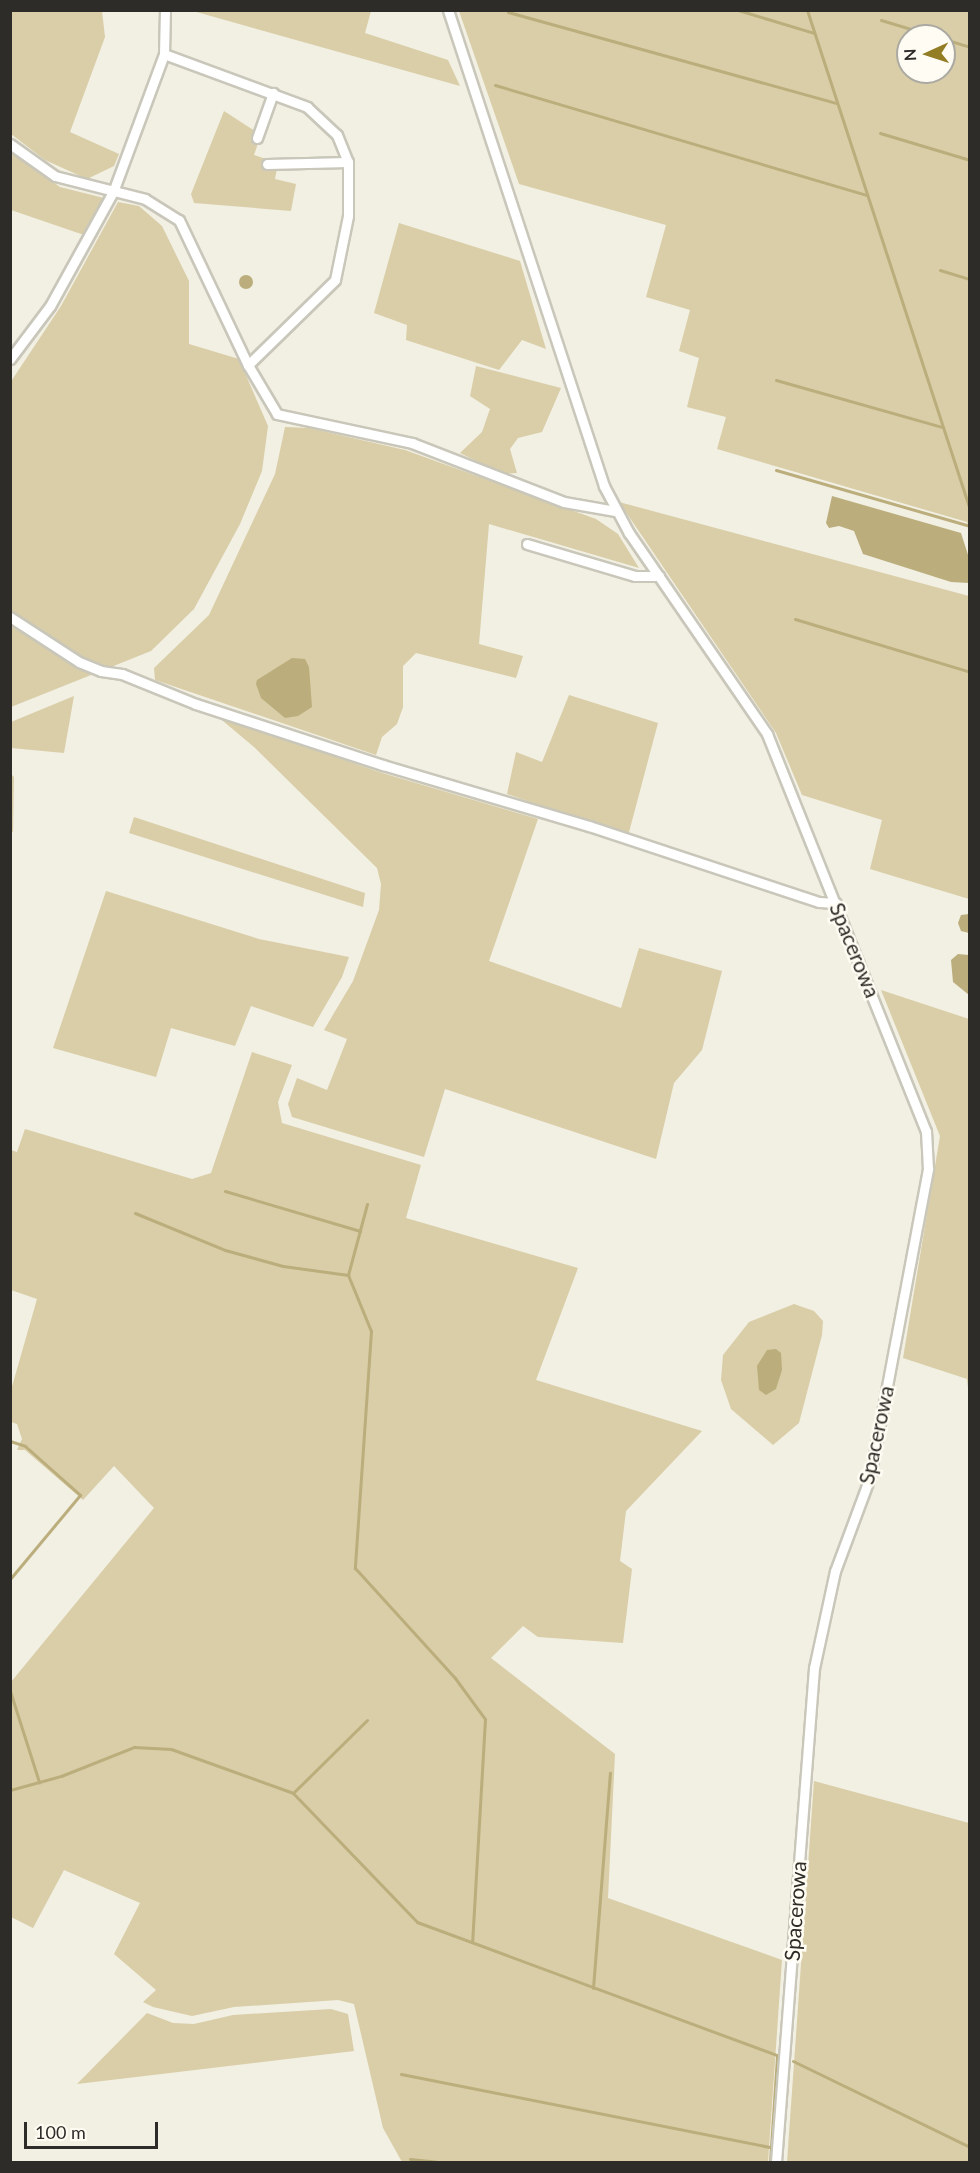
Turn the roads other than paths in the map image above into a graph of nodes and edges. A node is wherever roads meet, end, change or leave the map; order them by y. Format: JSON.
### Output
{"nodes":[{"id":1,"x":165,"y":10,"type":"edge"},
{"id":2,"x":448,"y":10,"type":"edge"},
{"id":3,"x":164,"y":54,"type":"junction"},
{"id":4,"x":273,"y":93,"type":"junction"},
{"id":5,"x":257,"y":138,"type":"dead end"},
{"id":6,"x":10,"y":144,"type":"edge"},
{"id":7,"x":348,"y":162,"type":"junction"},
{"id":8,"x":267,"y":164,"type":"dead end"},
{"id":9,"x":113,"y":192,"type":"junction"},
{"id":10,"x":10,"y":358,"type":"edge"},
{"id":11,"x":248,"y":365,"type":"junction"},
{"id":12,"x":615,"y":511,"type":"junction"},
{"id":13,"x":528,"y":544,"type":"dead end"},
{"id":14,"x":659,"y":576,"type":"junction"},
{"id":15,"x":10,"y":617,"type":"edge"},
{"id":16,"x":837,"y":903,"type":"junction"},
{"id":17,"x":776,"y":2163,"type":"edge"}],
"edges":[{"from":1,"to":3,"type":"street"},
{"from":2,"to":12,"type":"street","name":"Spacerowa"},
{"from":3,"to":4,"type":"street"},
{"from":3,"to":9,"type":"street"},
{"from":4,"to":5,"type":"street"},
{"from":4,"to":7,"type":"street"},
{"from":6,"to":9,"type":"street"},
{"from":7,"to":8,"type":"street"},
{"from":7,"to":11,"type":"street"},
{"from":9,"to":10,"type":"street"},
{"from":9,"to":11,"type":"street"},
{"from":11,"to":12,"type":"street"},
{"from":12,"to":14,"type":"street","name":"Spacerowa"},
{"from":13,"to":14,"type":"street"},
{"from":14,"to":16,"type":"street","name":"Spacerowa"},
{"from":15,"to":16,"type":"street"},
{"from":16,"to":17,"type":"street","name":"Spacerowa"}]}
